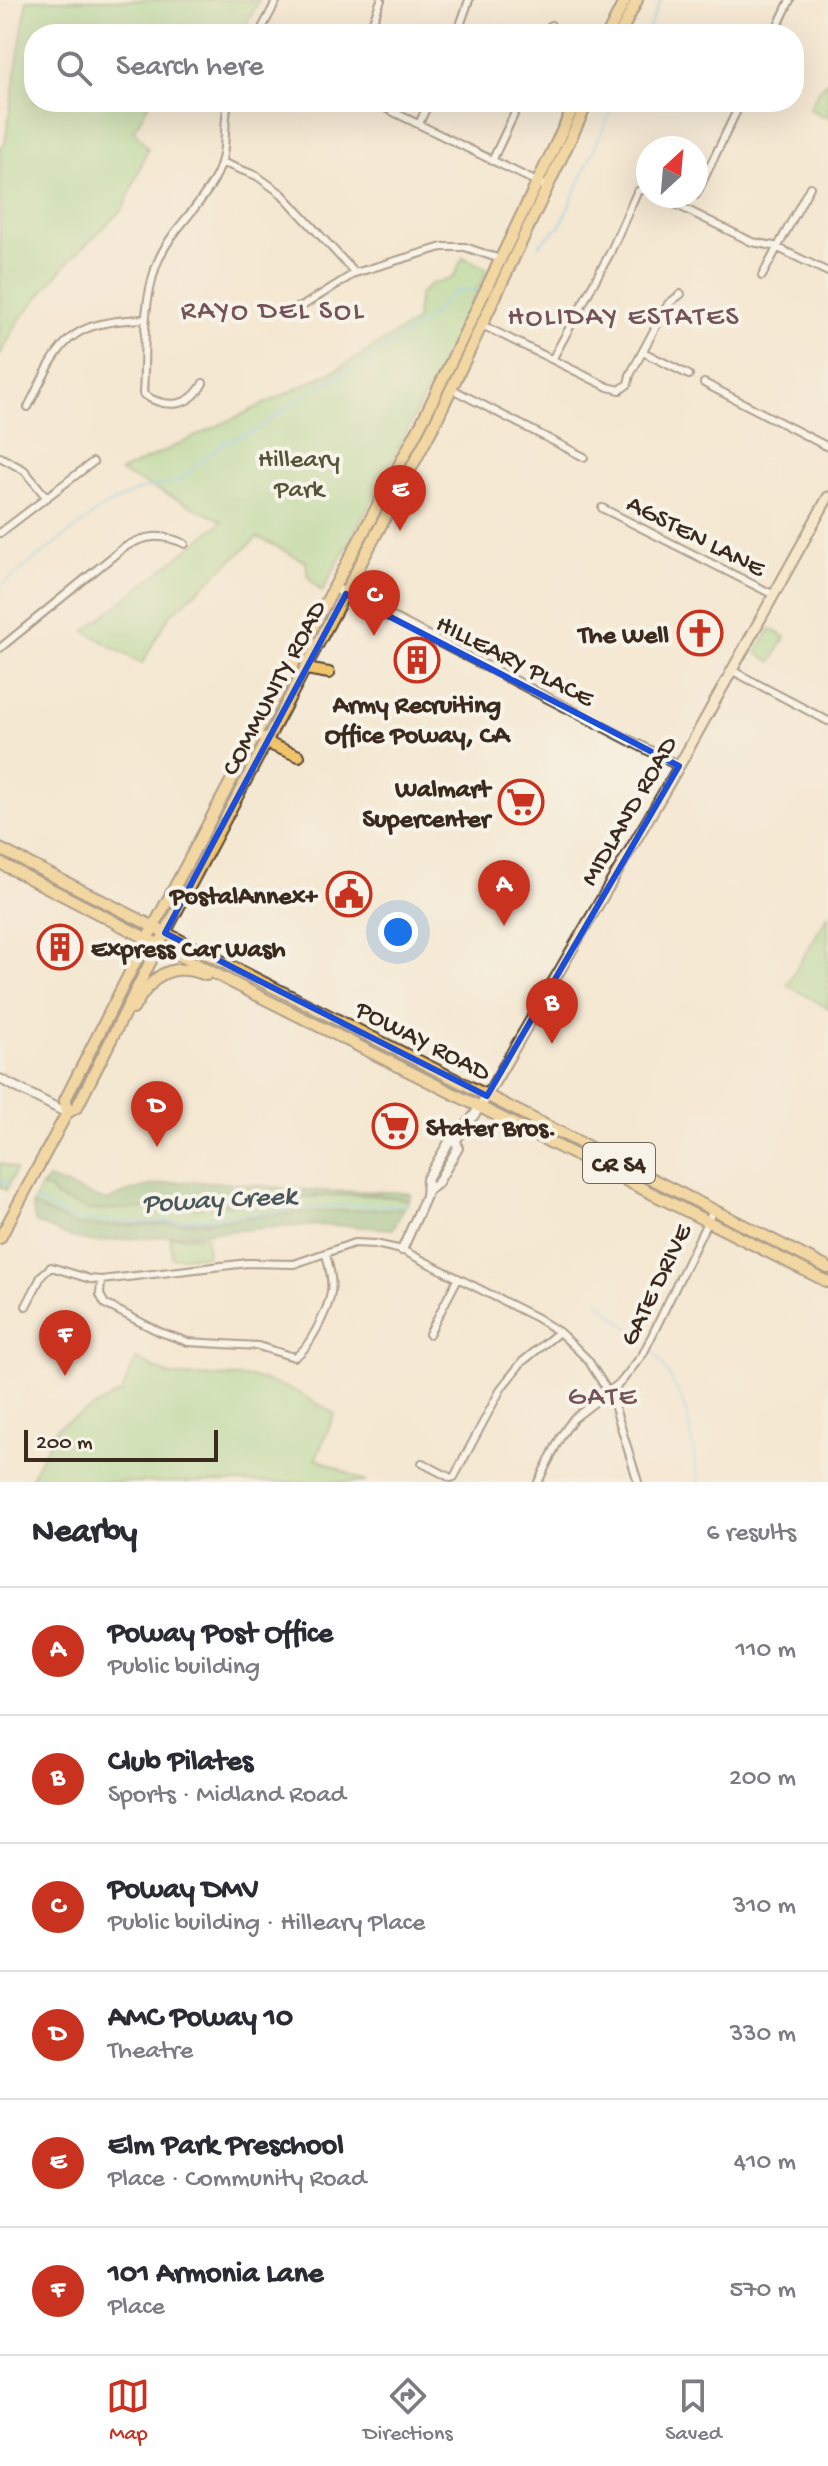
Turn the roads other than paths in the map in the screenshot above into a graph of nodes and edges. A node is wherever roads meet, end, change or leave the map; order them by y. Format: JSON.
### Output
{"nodes":[{"id":1,"x":277,"y":0,"type":"edge"},
{"id":2,"x":381,"y":0,"type":"edge"},
{"id":3,"x":469,"y":0,"type":"edge"},
{"id":4,"x":625,"y":0,"type":"edge"},
{"id":5,"x":637,"y":0,"type":"edge"},
{"id":6,"x":790,"y":0,"type":"edge"},
{"id":7,"x":265,"y":24,"type":"edge"},
{"id":8,"x":372,"y":24,"type":"edge"},
{"id":9,"x":461,"y":24,"type":"edge"},
{"id":10,"x":613,"y":24,"type":"edge"},
{"id":11,"x":625,"y":24,"type":"edge"},
{"id":12,"x":779,"y":24,"type":"edge"},
{"id":13,"x":227,"y":112,"type":"edge"},
{"id":14,"x":394,"y":112,"type":"edge"},
{"id":15,"x":424,"y":112,"type":"edge"},
{"id":16,"x":515,"y":112,"type":"edge"},
{"id":17,"x":572,"y":112,"type":"edge"},
{"id":18,"x":582,"y":112,"type":"edge"},
{"id":19,"x":736,"y":112,"type":"edge"},
{"id":20,"x":419,"y":124,"type":"junction"},
{"id":21,"x":492,"y":161,"type":"junction"},
{"id":22,"x":221,"y":162,"type":"junction"},
{"id":23,"x":708,"y":170,"type":"edge"},
{"id":24,"x":542,"y":184,"type":"junction"},
{"id":25,"x":810,"y":187,"type":"dead end"},
{"id":26,"x":636,"y":205,"type":"edge"},
{"id":27,"x":682,"y":208,"type":"edge"},
{"id":28,"x":690,"y":208,"type":"edge"},
{"id":29,"x":688,"y":211,"type":"junction"},
{"id":30,"x":779,"y":248,"type":"junction"},
{"id":31,"x":500,"y":259,"type":"junction"},
{"id":32,"x":828,"y":272,"type":"edge"},
{"id":33,"x":355,"y":273,"type":"junction"},
{"id":34,"x":762,"y":276,"type":"dead end"},
{"id":35,"x":488,"y":284,"type":"junction"},
{"id":36,"x":681,"y":294,"type":"dead end"},
{"id":37,"x":494,"y":301,"type":"junction"},
{"id":38,"x":286,"y":310,"type":"dead end"},
{"id":39,"x":144,"y":319,"type":"junction"},
{"id":40,"x":482,"y":325,"type":"junction"},
{"id":41,"x":463,"y":339,"type":"junction"},
{"id":42,"x":643,"y":352,"type":"junction"},
{"id":43,"x":553,"y":358,"type":"junction"},
{"id":44,"x":689,"y":375,"type":"dead end"},
{"id":45,"x":203,"y":383,"type":"dead end"},
{"id":46,"x":704,"y":383,"type":"dead end"},
{"id":47,"x":440,"y":384,"type":"junction"},
{"id":48,"x":452,"y":389,"type":"junction"},
{"id":49,"x":28,"y":407,"type":"dead end"},
{"id":50,"x":434,"y":425,"type":"junction"},
{"id":51,"x":828,"y":447,"type":"edge"},
{"id":52,"x":0,"y":457,"type":"edge"},
{"id":53,"x":584,"y":457,"type":"dead end"},
{"id":54,"x":93,"y":462,"type":"dead end"},
{"id":55,"x":828,"y":497,"type":"edge"},
{"id":56,"x":47,"y":498,"type":"junction"},
{"id":57,"x":602,"y":508,"type":"dead end"},
{"id":58,"x":0,"y":533,"type":"edge"},
{"id":59,"x":185,"y":544,"type":"dead end"},
{"id":60,"x":335,"y":588,"type":"junction"},
{"id":61,"x":346,"y":594,"type":"junction"},
{"id":62,"x":774,"y":595,"type":"junction"},
{"id":63,"x":0,"y":648,"type":"edge"},
{"id":64,"x":295,"y":663,"type":"junction"},
{"id":65,"x":306,"y":669,"type":"junction"},
{"id":66,"x":733,"y":671,"type":"junction"},
{"id":67,"x":329,"y":673,"type":"dead end"},
{"id":68,"x":828,"y":721,"type":"edge"},
{"id":69,"x":275,"y":729,"type":"junction"},
{"id":70,"x":268,"y":742,"type":"junction"},
{"id":71,"x":246,"y":754,"type":"junction"},
{"id":72,"x":679,"y":766,"type":"junction"},
{"id":73,"x":228,"y":790,"type":"junction"},
{"id":74,"x":235,"y":803,"type":"junction"},
{"id":75,"x":217,"y":837,"type":"junction"},
{"id":76,"x":0,"y":849,"type":"edge"},
{"id":77,"x":0,"y":862,"type":"edge"},
{"id":78,"x":59,"y":878,"type":"junction"},
{"id":79,"x":153,"y":927,"type":"junction"},
{"id":80,"x":165,"y":933,"type":"junction"},
{"id":81,"x":147,"y":939,"type":"junction"},
{"id":82,"x":159,"y":945,"type":"junction"},
{"id":83,"x":235,"y":984,"type":"junction"},
{"id":84,"x":250,"y":992,"type":"junction"},
{"id":85,"x":319,"y":1011,"type":"junction"},
{"id":86,"x":311,"y":1023,"type":"junction"},
{"id":87,"x":99,"y":1033,"type":"junction"},
{"id":88,"x":377,"y":1040,"type":"junction"},
{"id":89,"x":104,"y":1054,"type":"junction"},
{"id":90,"x":94,"y":1073,"type":"junction"},
{"id":91,"x":0,"y":1079,"type":"edge"},
{"id":92,"x":487,"y":1096,"type":"junction"},
{"id":93,"x":480,"y":1107,"type":"junction"},
{"id":94,"x":67,"y":1113,"type":"junction"},
{"id":95,"x":522,"y":1128,"type":"junction"},
{"id":96,"x":580,"y":1143,"type":"junction"},
{"id":97,"x":570,"y":1152,"type":"junction"},
{"id":98,"x":628,"y":1167,"type":"junction"},
{"id":99,"x":710,"y":1216,"type":"junction"},
{"id":100,"x":0,"y":1238,"type":"edge"},
{"id":101,"x":402,"y":1250,"type":"junction"},
{"id":102,"x":326,"y":1254,"type":"junction"},
{"id":103,"x":828,"y":1268,"type":"edge"},
{"id":104,"x":458,"y":1278,"type":"junction"},
{"id":105,"x":828,"y":1279,"type":"edge"},
{"id":106,"x":101,"y":1280,"type":"junction"},
{"id":107,"x":26,"y":1306,"type":"dead end"},
{"id":108,"x":559,"y":1332,"type":"junction"},
{"id":109,"x":429,"y":1334,"type":"dead end"},
{"id":110,"x":608,"y":1390,"type":"junction"},
{"id":111,"x":422,"y":1463,"type":"dead end"},
{"id":112,"x":538,"y":1482,"type":"edge"},
{"id":113,"x":638,"y":1482,"type":"edge"}],
"edges":[{"from":1,"to":7,"type":"street"},
{"from":2,"to":8,"type":"street"},
{"from":3,"to":9,"type":"street"},
{"from":4,"to":10,"type":"main road"},
{"from":5,"to":11,"type":"main road"},
{"from":6,"to":12,"type":"street"},
{"from":13,"to":22,"type":"street"},
{"from":14,"to":20,"type":"street"},
{"from":15,"to":20,"type":"street"},
{"from":16,"to":21,"type":"street"},
{"from":17,"to":24,"type":"main road","name":"COMMUNITY ROAD"},
{"from":18,"to":24,"type":"main road","name":"COMMUNITY ROAD"},
{"from":19,"to":23,"type":"street"},
{"from":20,"to":21,"type":"street"},
{"from":21,"to":24,"type":"street"},
{"from":22,"to":33,"type":"street"},
{"from":22,"to":39,"type":"street"},
{"from":24,"to":31,"type":"main road","name":"COMMUNITY ROAD"},
{"from":24,"to":37,"type":"main road","name":"COMMUNITY ROAD"},
{"from":25,"to":30,"type":"street"},
{"from":26,"to":43,"type":"street"},
{"from":27,"to":29,"type":"street"},
{"from":28,"to":29,"type":"street"},
{"from":29,"to":30,"type":"street"},
{"from":30,"to":32,"type":"street"},
{"from":30,"to":34,"type":"street"},
{"from":31,"to":33,"type":"street"},
{"from":31,"to":35,"type":"main road","name":"COMMUNITY ROAD"},
{"from":31,"to":37,"type":"main road"},
{"from":33,"to":38,"type":"street"},
{"from":35,"to":40,"type":"main road"},
{"from":35,"to":41,"type":"main road","name":"COMMUNITY ROAD"},
{"from":36,"to":42,"type":"street"},
{"from":37,"to":40,"type":"main road","name":"COMMUNITY ROAD"},
{"from":39,"to":45,"type":"street"},
{"from":39,"to":49,"type":"street"},
{"from":40,"to":43,"type":"street"},
{"from":40,"to":48,"type":"main road","name":"COMMUNITY ROAD"},
{"from":41,"to":47,"type":"main road","name":"COMMUNITY ROAD"},
{"from":41,"to":48,"type":"main road"},
{"from":42,"to":43,"type":"street"},
{"from":42,"to":44,"type":"street"},
{"from":46,"to":51,"type":"street"},
{"from":47,"to":50,"type":"main road"},
{"from":47,"to":60,"type":"main road","name":"COMMUNITY ROAD"},
{"from":48,"to":50,"type":"main road","name":"COMMUNITY ROAD"},
{"from":48,"to":53,"type":"street"},
{"from":50,"to":61,"type":"main road","name":"COMMUNITY ROAD"},
{"from":52,"to":56,"type":"street"},
{"from":54,"to":56,"type":"street"},
{"from":55,"to":62,"type":"main road","name":"MIDLAND ROAD"},
{"from":56,"to":58,"type":"street"},
{"from":57,"to":62,"type":"street","name":"AGSTEN LANE"},
{"from":59,"to":63,"type":"street"},
{"from":60,"to":61,"type":"street","name":"HILLEARY PLACE"},
{"from":60,"to":64,"type":"main road","name":"COMMUNITY ROAD"},
{"from":61,"to":65,"type":"main road","name":"COMMUNITY ROAD"},
{"from":61,"to":72,"type":"street","name":"HILLEARY PLACE"},
{"from":62,"to":66,"type":"main road","name":"MIDLAND ROAD"},
{"from":64,"to":70,"type":"main road"},
{"from":64,"to":71,"type":"main road","name":"COMMUNITY ROAD"},
{"from":65,"to":67,"type":"main road"},
{"from":65,"to":69,"type":"main road","name":"COMMUNITY ROAD"},
{"from":66,"to":68,"type":"street"},
{"from":66,"to":72,"type":"main road","name":"MIDLAND ROAD"},
{"from":69,"to":70,"type":"main road","name":"COMMUNITY ROAD"},
{"from":69,"to":70,"type":"main road"},
{"from":70,"to":74,"type":"main road","name":"COMMUNITY ROAD"},
{"from":71,"to":73,"type":"main road","name":"COMMUNITY ROAD"},
{"from":71,"to":74,"type":"main road"},
{"from":72,"to":92,"type":"main road","name":"MIDLAND ROAD"},
{"from":73,"to":75,"type":"main road"},
{"from":73,"to":79,"type":"main road","name":"COMMUNITY ROAD"},
{"from":74,"to":75,"type":"main road","name":"COMMUNITY ROAD"},
{"from":75,"to":80,"type":"main road","name":"COMMUNITY ROAD"},
{"from":76,"to":78,"type":"main road","name":"POWAY ROAD","number":"CR S4"},
{"from":77,"to":78,"type":"main road"},
{"from":77,"to":81,"type":"main road","name":"POWAY ROAD","number":"CR S4"},
{"from":78,"to":79,"type":"main road","name":"POWAY ROAD","number":"CR S4"},
{"from":79,"to":80,"type":"main road","name":"POWAY ROAD","number":"CR S4"},
{"from":79,"to":81,"type":"main road","name":"COMMUNITY ROAD"},
{"from":80,"to":82,"type":"main road","name":"COMMUNITY ROAD"},
{"from":80,"to":85,"type":"main road","name":"POWAY ROAD","number":"CR S4"},
{"from":81,"to":82,"type":"main road","name":"POWAY ROAD","number":"CR S4"},
{"from":81,"to":87,"type":"main road","name":"COMMUNITY ROAD"},
{"from":82,"to":83,"type":"main road","name":"POWAY ROAD","number":"CR S4"},
{"from":82,"to":89,"type":"main road","name":"COMMUNITY ROAD"},
{"from":83,"to":84,"type":"main road","name":"POWAY ROAD","number":"CR S4"},
{"from":83,"to":89,"type":"main road"},
{"from":84,"to":85,"type":"main road"},
{"from":84,"to":86,"type":"main road","name":"POWAY ROAD","number":"CR S4"},
{"from":85,"to":88,"type":"main road","name":"POWAY ROAD","number":"CR S4"},
{"from":86,"to":88,"type":"main road"},
{"from":86,"to":93,"type":"main road","name":"POWAY ROAD","number":"CR S4"},
{"from":87,"to":90,"type":"main road"},
{"from":87,"to":94,"type":"main road","name":"COMMUNITY ROAD"},
{"from":88,"to":92,"type":"main road","name":"POWAY ROAD","number":"CR S4"},
{"from":89,"to":90,"type":"main road","name":"COMMUNITY ROAD"},
{"from":90,"to":94,"type":"main road","name":"COMMUNITY ROAD"},
{"from":91,"to":94,"type":"street"},
{"from":92,"to":93,"type":"main road","name":"MIDLAND ROAD"},
{"from":92,"to":96,"type":"main road","name":"POWAY ROAD","number":"CR S4"},
{"from":93,"to":95,"type":"main road","name":"POWAY ROAD","number":"CR S4"},
{"from":93,"to":101,"type":"street","name":"MIDLAND ROAD"},
{"from":94,"to":100,"type":"main road","name":"COMMUNITY ROAD"},
{"from":95,"to":96,"type":"main road"},
{"from":95,"to":97,"type":"main road","name":"POWAY ROAD","number":"CR S4"},
{"from":96,"to":98,"type":"main road","name":"POWAY ROAD","number":"CR S4"},
{"from":97,"to":98,"type":"main road"},
{"from":97,"to":99,"type":"main road","name":"POWAY ROAD","number":"CR S4"},
{"from":98,"to":99,"type":"main road","name":"POWAY ROAD","number":"CR S4"},
{"from":99,"to":103,"type":"main road","name":"POWAY ROAD","number":"CR S4"},
{"from":99,"to":105,"type":"main road","name":"POWAY ROAD","number":"CR S4"},
{"from":99,"to":110,"type":"street","name":"GATE DRIVE"},
{"from":101,"to":102,"type":"street"},
{"from":101,"to":104,"type":"street"},
{"from":102,"to":106,"type":"street"},
{"from":102,"to":106,"type":"street"},
{"from":104,"to":108,"type":"street"},
{"from":104,"to":109,"type":"street"},
{"from":106,"to":107,"type":"street"},
{"from":108,"to":110,"type":"street"},
{"from":108,"to":111,"type":"street"},
{"from":110,"to":112,"type":"street","name":"GATE DRIVE"},
{"from":110,"to":113,"type":"street"}]}
